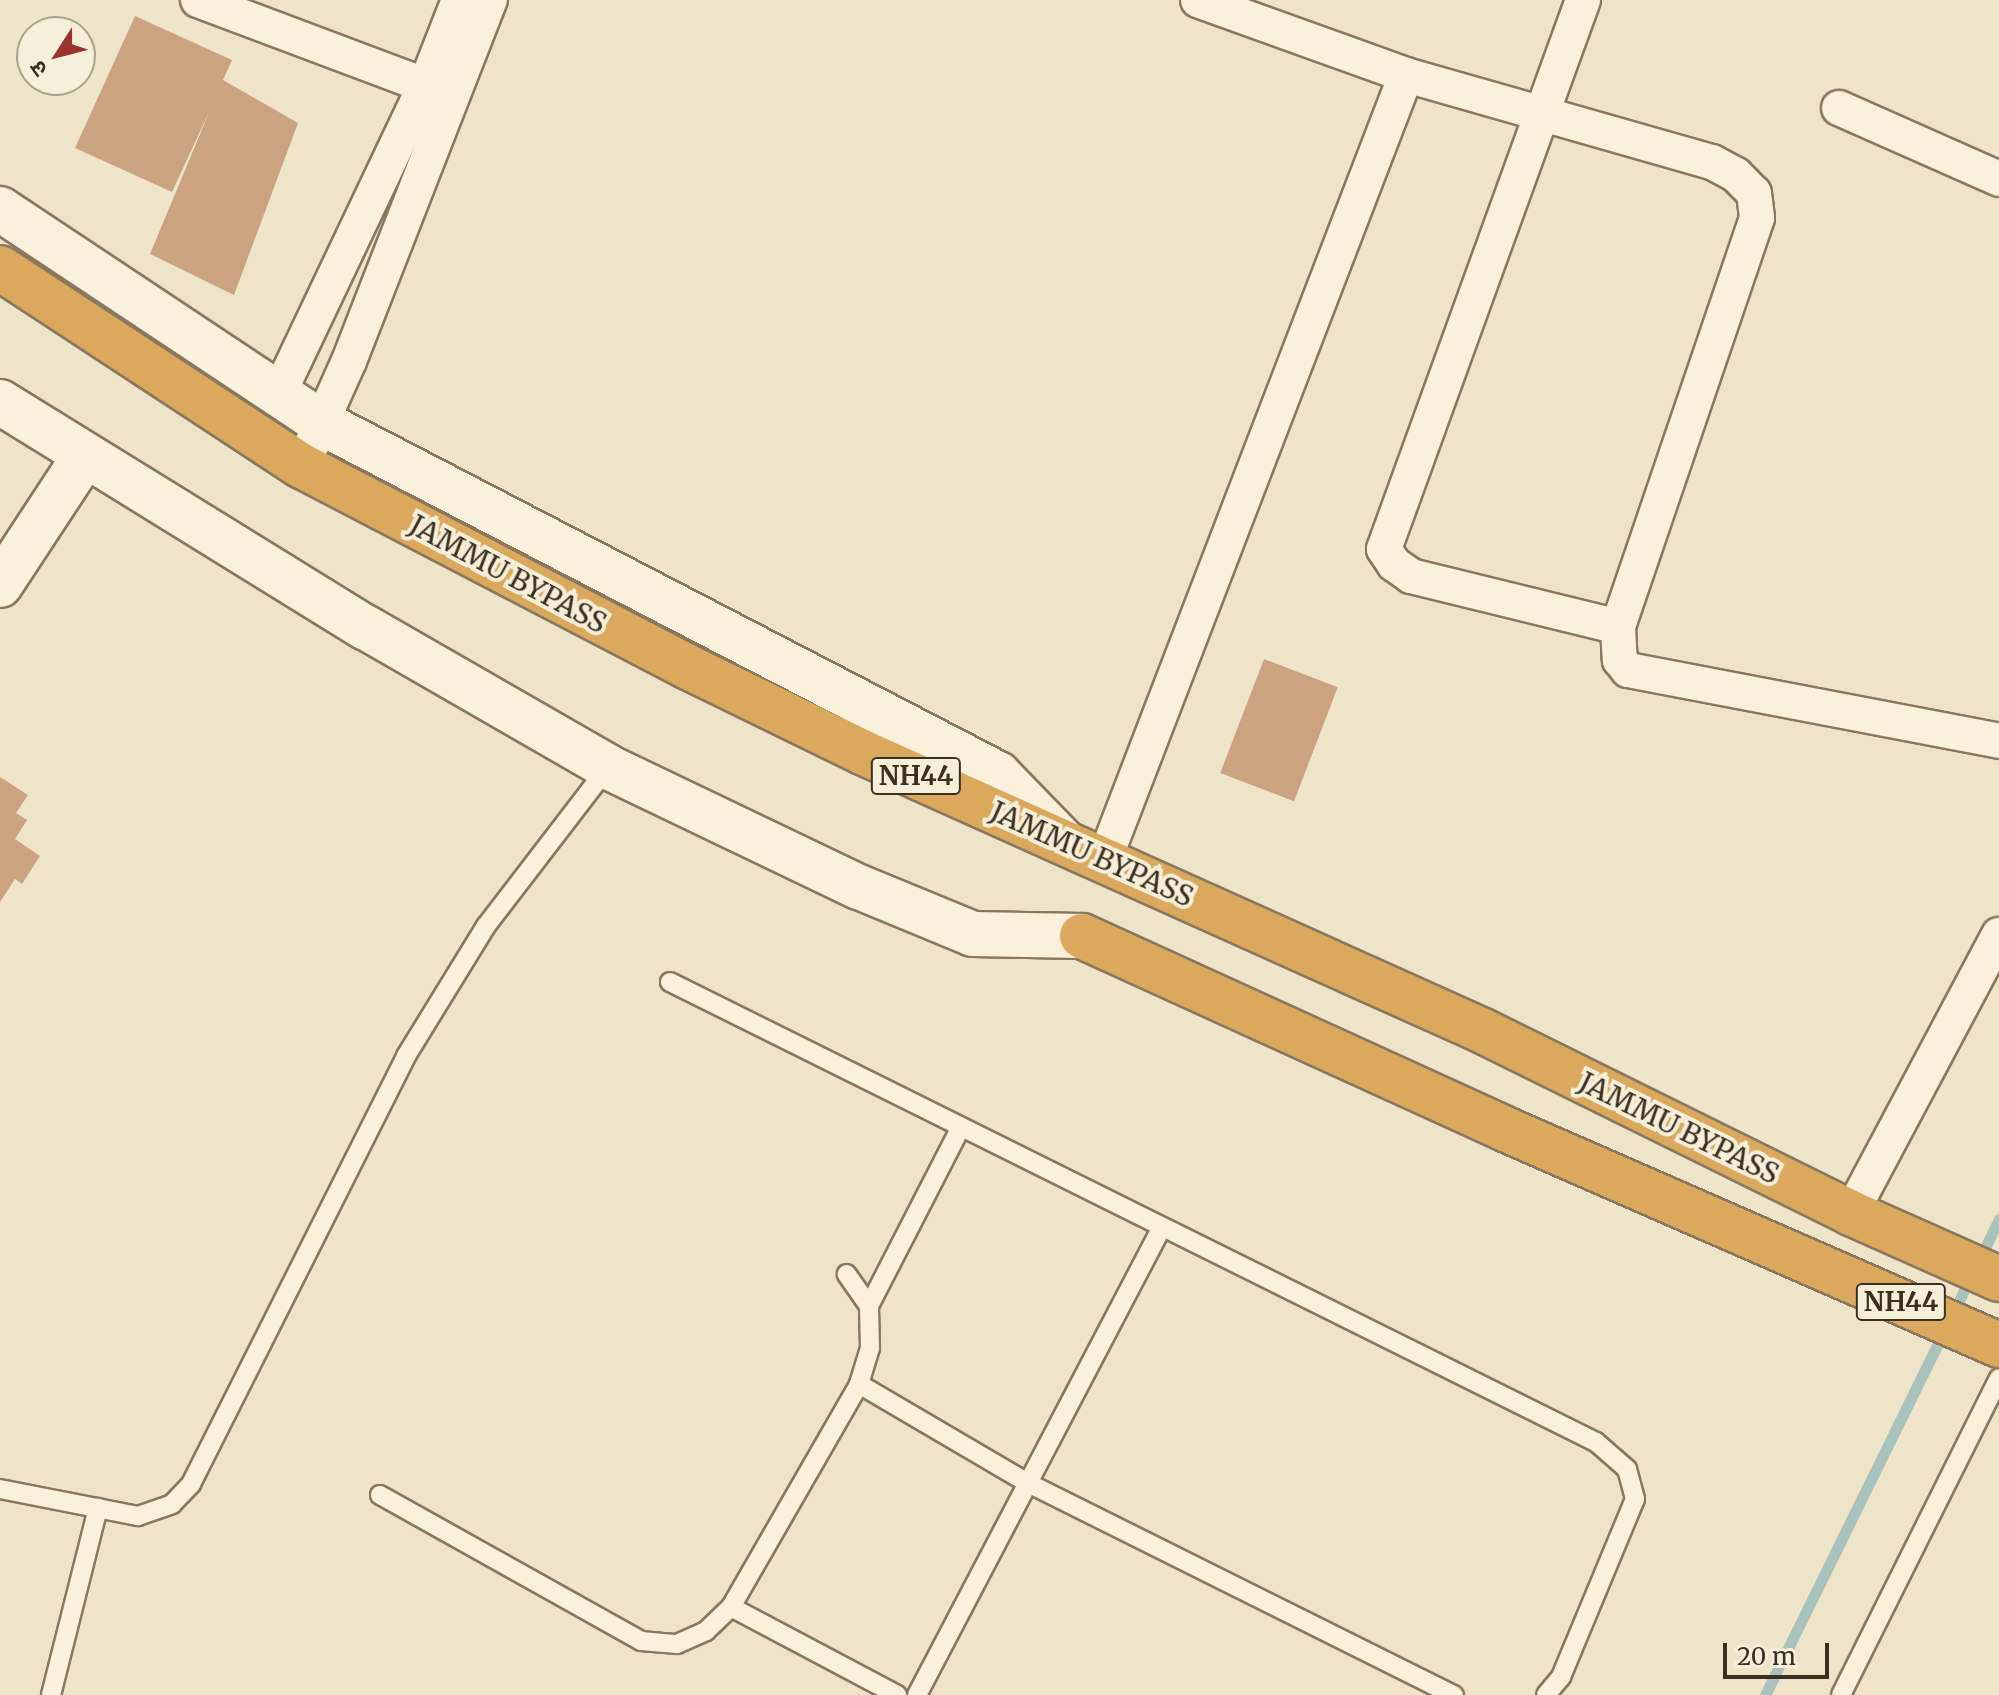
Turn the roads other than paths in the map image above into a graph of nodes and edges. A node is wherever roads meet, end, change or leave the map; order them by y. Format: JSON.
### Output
{"nodes":[{"id":1,"x":198,"y":0,"type":"edge"},
{"id":2,"x":459,"y":0,"type":"edge"},
{"id":3,"x":490,"y":0,"type":"edge"},
{"id":4,"x":1583,"y":0,"type":"edge"},
{"id":5,"x":1219,"y":4,"type":"edge"},
{"id":6,"x":1406,"y":75,"type":"junction"},
{"id":7,"x":438,"y":89,"type":"junction"},
{"id":8,"x":1839,"y":108,"type":"dead end"},
{"id":9,"x":1540,"y":112,"type":"junction"},
{"id":10,"x":1999,"y":179,"type":"edge"},
{"id":11,"x":0,"y":209,"type":"edge"},
{"id":12,"x":0,"y":268,"type":"edge"},
{"id":13,"x":279,"y":393,"type":"junction"},
{"id":14,"x":0,"y":402,"type":"edge"},
{"id":15,"x":322,"y":423,"type":"junction"},
{"id":16,"x":84,"y":457,"type":"junction"},
{"id":17,"x":302,"y":466,"type":"junction"},
{"id":18,"x":0,"y":585,"type":"edge"},
{"id":19,"x":1618,"y":627,"type":"junction"},
{"id":20,"x":1999,"y":741,"type":"edge"},
{"id":21,"x":608,"y":767,"type":"junction"},
{"id":22,"x":1061,"y":839,"type":"junction"},
{"id":23,"x":1105,"y":858,"type":"junction"},
{"id":24,"x":1999,"y":935,"type":"edge"},
{"id":25,"x":1082,"y":936,"type":"joint"},
{"id":26,"x":670,"y":982,"type":"dead end"},
{"id":27,"x":961,"y":1127,"type":"junction"},
{"id":28,"x":1858,"y":1216,"type":"junction"},
{"id":29,"x":1162,"y":1227,"type":"junction"},
{"id":30,"x":847,"y":1274,"type":"dead end"},
{"id":31,"x":1999,"y":1279,"type":"edge"},
{"id":32,"x":869,"y":1306,"type":"junction"},
{"id":33,"x":1992,"y":1341,"type":"edge"},
{"id":34,"x":1999,"y":1378,"type":"edge"},
{"id":35,"x":859,"y":1384,"type":"junction"},
{"id":36,"x":1028,"y":1483,"type":"junction"},
{"id":37,"x":0,"y":1489,"type":"edge"},
{"id":38,"x":380,"y":1495,"type":"dead end"},
{"id":39,"x":98,"y":1508,"type":"junction"},
{"id":40,"x":731,"y":1607,"type":"junction"},
{"id":41,"x":51,"y":1695,"type":"edge"},
{"id":42,"x":897,"y":1695,"type":"edge"},
{"id":43,"x":917,"y":1695,"type":"edge"},
{"id":44,"x":1454,"y":1695,"type":"edge"},
{"id":45,"x":1546,"y":1695,"type":"edge"},
{"id":46,"x":1841,"y":1695,"type":"edge"}],
"edges":[{"from":1,"to":7,"type":"street"},
{"from":2,"to":7,"type":"street"},
{"from":3,"to":7,"type":"street"},
{"from":4,"to":9,"type":"street"},
{"from":5,"to":6,"type":"street"},
{"from":6,"to":9,"type":"street"},
{"from":6,"to":23,"type":"street"},
{"from":7,"to":13,"type":"street"},
{"from":7,"to":15,"type":"street"},
{"from":8,"to":10,"type":"street"},
{"from":9,"to":19,"type":"street"},
{"from":9,"to":19,"type":"street"},
{"from":11,"to":13,"type":"street"},
{"from":12,"to":17,"type":"highway","name":"JAMMU BYPASS","number":"NH44"},
{"from":13,"to":15,"type":"street"},
{"from":14,"to":16,"type":"street"},
{"from":15,"to":17,"type":"street"},
{"from":15,"to":22,"type":"street"},
{"from":16,"to":18,"type":"street"},
{"from":16,"to":21,"type":"street"},
{"from":17,"to":22,"type":"highway","name":"JAMMU BYPASS","number":"NH44"},
{"from":19,"to":20,"type":"street"},
{"from":21,"to":25,"type":"street"},
{"from":21,"to":39,"type":"lane"},
{"from":22,"to":23,"type":"highway","name":"JAMMU BYPASS","number":"NH44"},
{"from":23,"to":28,"type":"highway","name":"JAMMU BYPASS","number":"NH44"},
{"from":24,"to":28,"type":"street"},
{"from":25,"to":33,"type":"highway","number":"NH44"},
{"from":26,"to":27,"type":"lane"},
{"from":27,"to":29,"type":"lane"},
{"from":27,"to":32,"type":"lane"},
{"from":28,"to":31,"type":"highway","name":"JAMMU BYPASS","number":"NH44"},
{"from":29,"to":36,"type":"lane"},
{"from":29,"to":45,"type":"lane"},
{"from":30,"to":32,"type":"lane"},
{"from":32,"to":35,"type":"lane"},
{"from":34,"to":46,"type":"lane"},
{"from":35,"to":36,"type":"lane"},
{"from":35,"to":40,"type":"lane"},
{"from":36,"to":43,"type":"lane"},
{"from":36,"to":44,"type":"lane"},
{"from":37,"to":39,"type":"lane"},
{"from":38,"to":40,"type":"lane"},
{"from":39,"to":41,"type":"lane"},
{"from":40,"to":42,"type":"lane"}]}
